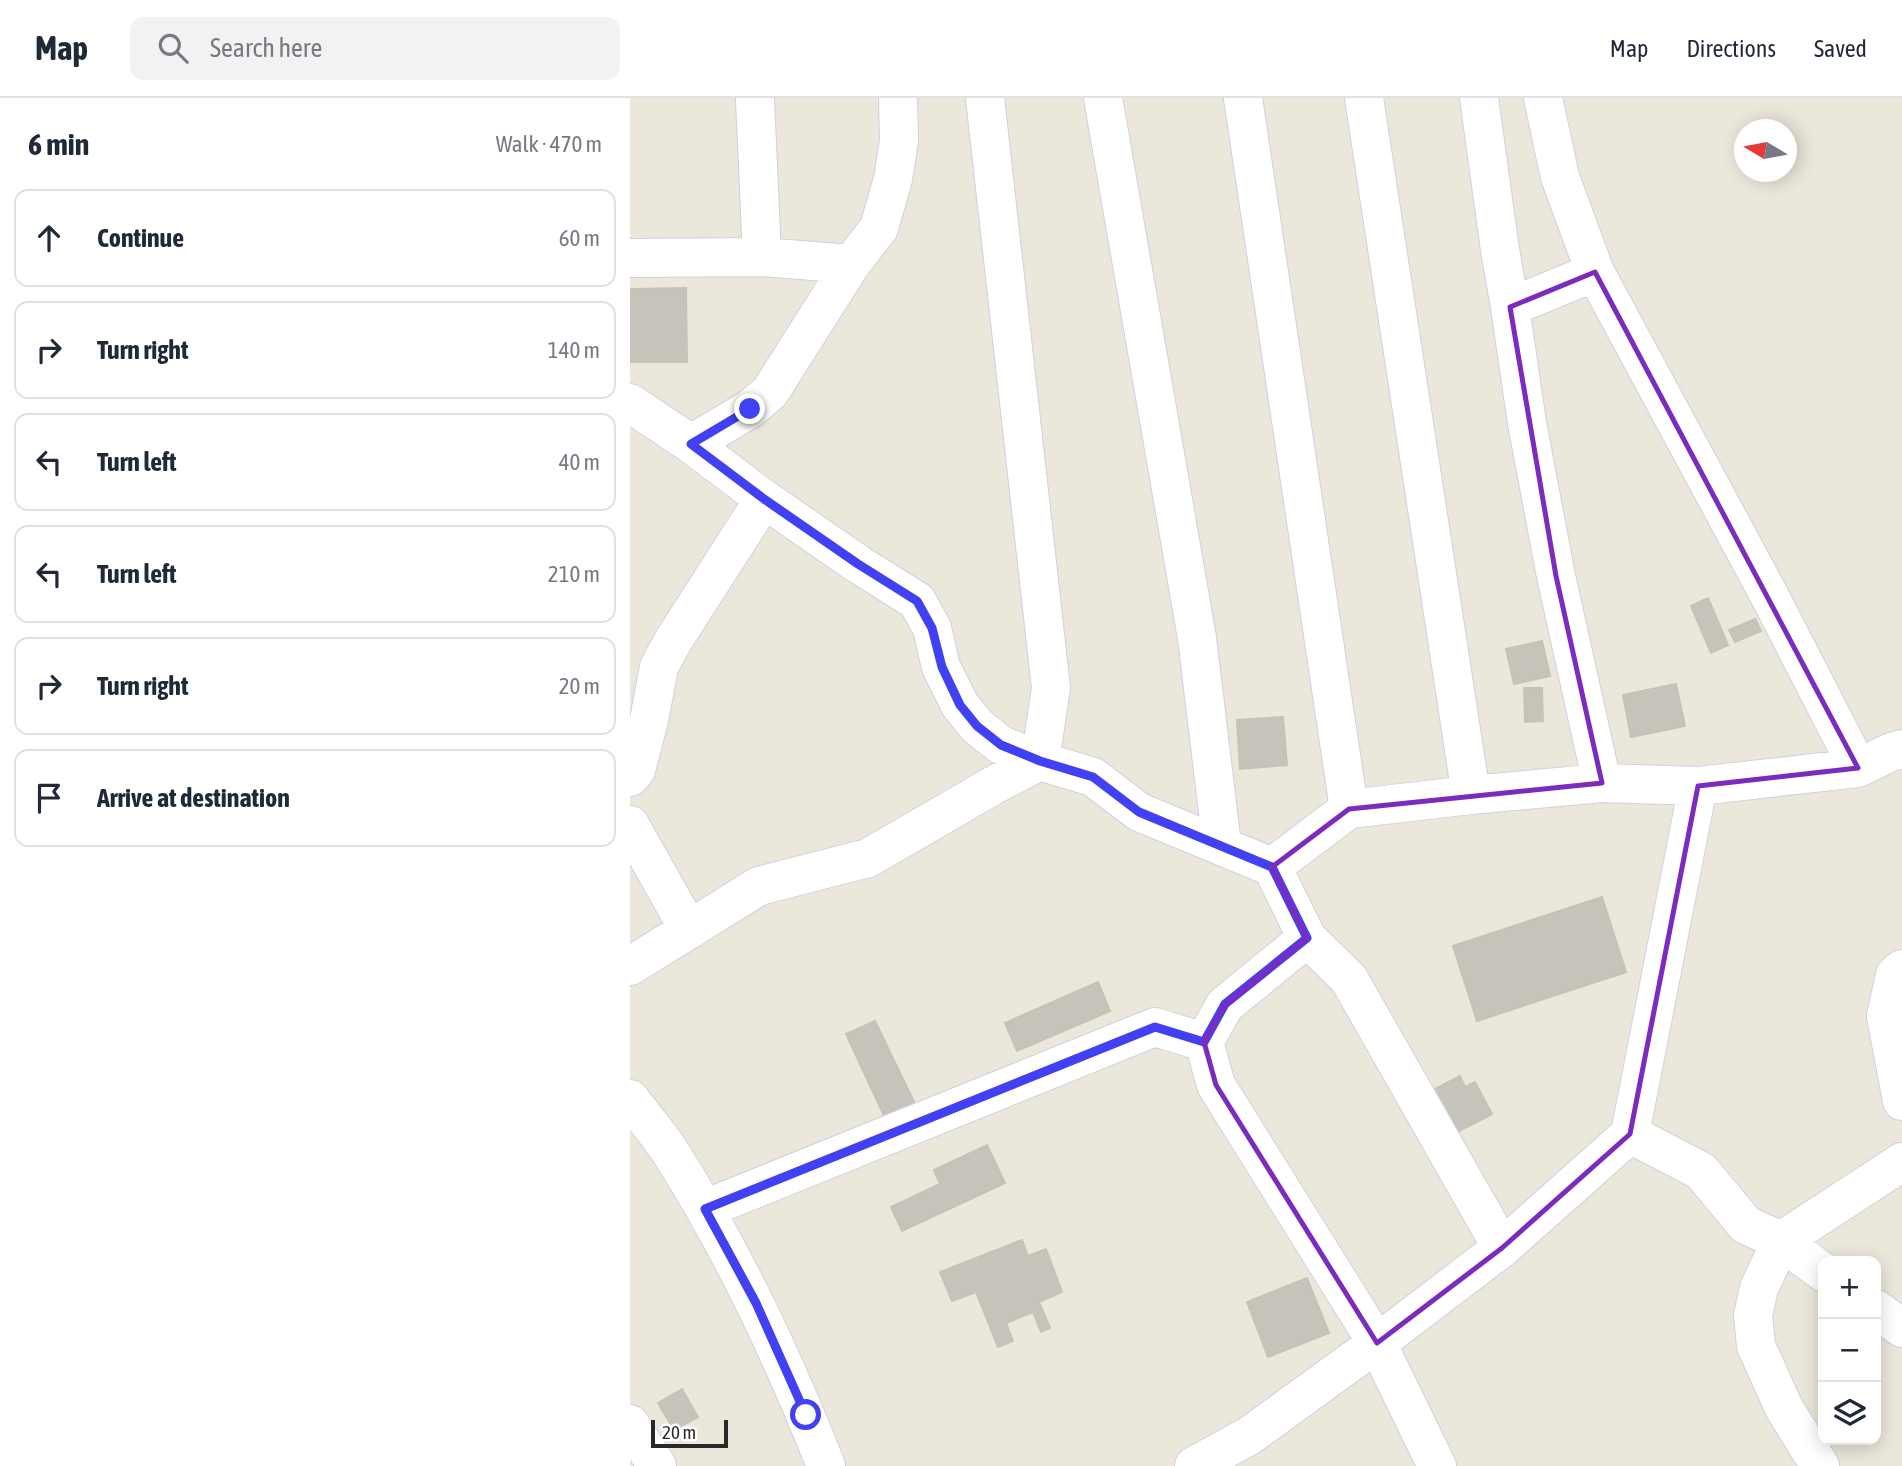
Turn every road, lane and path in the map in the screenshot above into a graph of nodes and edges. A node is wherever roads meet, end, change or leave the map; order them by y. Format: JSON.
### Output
{"nodes":[{"id":1,"x":755,"y":98,"type":"edge"},
{"id":2,"x":898,"y":98,"type":"edge"},
{"id":3,"x":985,"y":98,"type":"edge"},
{"id":4,"x":1103,"y":98,"type":"edge"},
{"id":5,"x":1243,"y":98,"type":"edge"},
{"id":6,"x":1364,"y":98,"type":"edge"},
{"id":7,"x":1479,"y":98,"type":"edge"},
{"id":8,"x":1543,"y":98,"type":"edge"},
{"id":9,"x":762,"y":257,"type":"junction"},
{"id":10,"x":630,"y":258,"type":"edge"},
{"id":11,"x":851,"y":264,"type":"junction"},
{"id":12,"x":1595,"y":272,"type":"junction"},
{"id":13,"x":1510,"y":307,"type":"junction"},
{"id":14,"x":630,"y":403,"type":"edge"},
{"id":15,"x":691,"y":444,"type":"junction"},
{"id":16,"x":764,"y":499,"type":"junction"},
{"id":17,"x":1888,"y":758,"type":"edge"},
{"id":18,"x":1040,"y":761,"type":"junction"},
{"id":19,"x":630,"y":777,"type":"edge"},
{"id":20,"x":1602,"y":783,"type":"junction"},
{"id":21,"x":1698,"y":786,"type":"junction"},
{"id":22,"x":1471,"y":795,"type":"junction"},
{"id":23,"x":1349,"y":809,"type":"junction"},
{"id":24,"x":630,"y":825,"type":"edge"},
{"id":25,"x":1222,"y":845,"type":"junction"},
{"id":26,"x":1272,"y":867,"type":"junction"},
{"id":27,"x":689,"y":930,"type":"junction"},
{"id":28,"x":1307,"y":938,"type":"junction"},
{"id":29,"x":630,"y":966,"type":"edge"},
{"id":30,"x":1902,"y":969,"type":"edge"},
{"id":31,"x":1204,"y":1042,"type":"junction"},
{"id":32,"x":630,"y":1099,"type":"edge"},
{"id":33,"x":1902,"y":1101,"type":"edge"},
{"id":34,"x":1630,"y":1134,"type":"junction"},
{"id":35,"x":1902,"y":1162,"type":"edge"},
{"id":36,"x":705,"y":1209,"type":"junction"},
{"id":37,"x":1781,"y":1241,"type":"junction"},
{"id":38,"x":1502,"y":1248,"type":"junction"},
{"id":39,"x":1818,"y":1268,"type":"edge"},
{"id":40,"x":1881,"y":1313,"type":"edge"},
{"id":41,"x":1902,"y":1328,"type":"edge"},
{"id":42,"x":1377,"y":1343,"type":"junction"},
{"id":43,"x":630,"y":1424,"type":"edge"},
{"id":44,"x":657,"y":1466,"type":"edge"},
{"id":45,"x":826,"y":1466,"type":"edge"},
{"id":46,"x":1194,"y":1466,"type":"edge"},
{"id":47,"x":1437,"y":1466,"type":"edge"},
{"id":48,"x":1820,"y":1466,"type":"edge"}],
"edges":[{"from":1,"to":9,"type":"street"},
{"from":2,"to":11,"type":"street"},
{"from":3,"to":18,"type":"street"},
{"from":4,"to":25,"type":"street"},
{"from":5,"to":23,"type":"street"},
{"from":6,"to":22,"type":"street"},
{"from":7,"to":13,"type":"street"},
{"from":8,"to":12,"type":"street"},
{"from":9,"to":10,"type":"street"},
{"from":9,"to":11,"type":"street"},
{"from":11,"to":15,"type":"street"},
{"from":12,"to":13,"type":"street"},
{"from":12,"to":17,"type":"street"},
{"from":13,"to":20,"type":"street"},
{"from":14,"to":15,"type":"street"},
{"from":15,"to":16,"type":"street"},
{"from":16,"to":18,"type":"street"},
{"from":16,"to":19,"type":"street"},
{"from":17,"to":21,"type":"street"},
{"from":18,"to":25,"type":"street"},
{"from":18,"to":27,"type":"street"},
{"from":20,"to":21,"type":"street"},
{"from":20,"to":22,"type":"street"},
{"from":21,"to":34,"type":"street"},
{"from":22,"to":23,"type":"street"},
{"from":23,"to":26,"type":"street"},
{"from":24,"to":27,"type":"street"},
{"from":25,"to":26,"type":"street"},
{"from":26,"to":28,"type":"street"},
{"from":27,"to":29,"type":"street"},
{"from":28,"to":31,"type":"street"},
{"from":28,"to":38,"type":"street"},
{"from":30,"to":33,"type":"street"},
{"from":31,"to":36,"type":"street"},
{"from":31,"to":42,"type":"street"},
{"from":32,"to":36,"type":"street"},
{"from":34,"to":37,"type":"street"},
{"from":34,"to":38,"type":"street"},
{"from":35,"to":37,"type":"street"},
{"from":36,"to":45,"type":"street"},
{"from":37,"to":39,"type":"street"},
{"from":37,"to":48,"type":"street"},
{"from":38,"to":42,"type":"street"},
{"from":40,"to":41,"type":"street"},
{"from":42,"to":46,"type":"street"},
{"from":42,"to":47,"type":"street"},
{"from":43,"to":44,"type":"street"}]}
